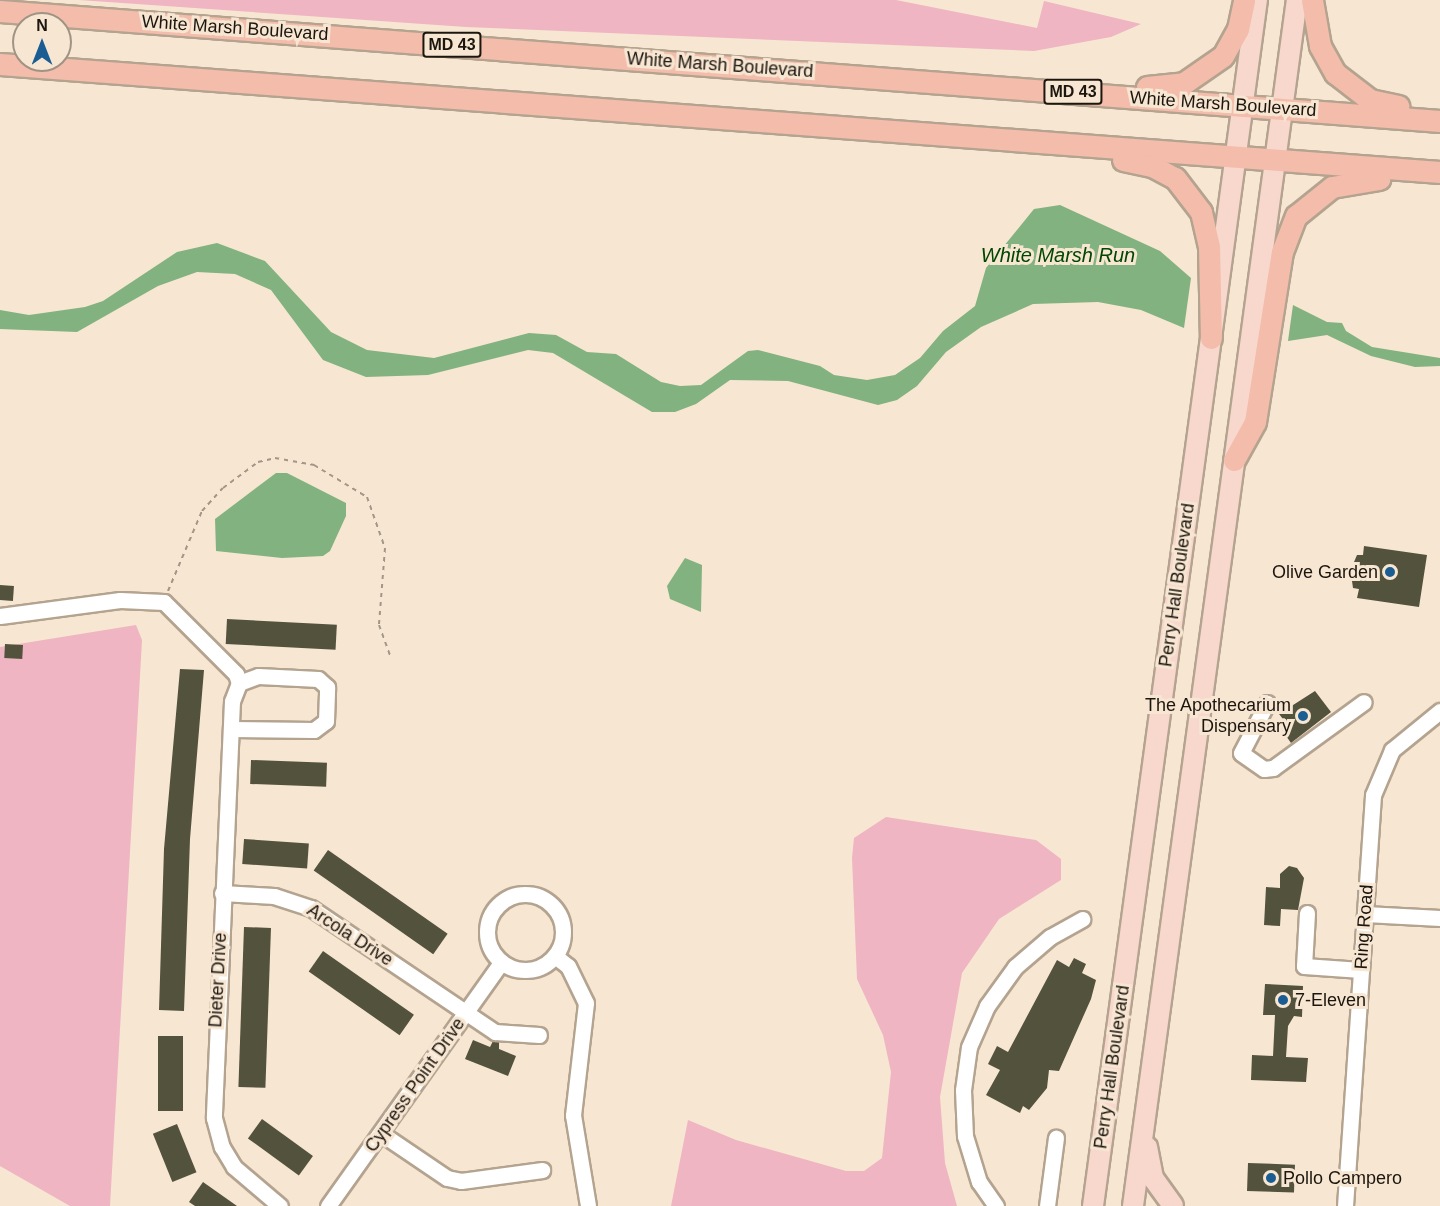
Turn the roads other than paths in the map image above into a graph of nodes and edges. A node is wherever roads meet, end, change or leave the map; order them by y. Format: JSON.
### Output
{"nodes":[{"id":1,"x":1244,"y":0,"type":"edge"},
{"id":2,"x":1257,"y":0,"type":"edge"},
{"id":3,"x":1297,"y":0,"type":"edge"},
{"id":4,"x":1312,"y":0,"type":"edge"},
{"id":5,"x":0,"y":11,"type":"edge"},
{"id":6,"x":0,"y":64,"type":"edge"},
{"id":7,"x":904,"y":79,"type":"junction"},
{"id":8,"x":1243,"y":105,"type":"junction"},
{"id":9,"x":1282,"y":108,"type":"junction"},
{"id":10,"x":1440,"y":111,"type":"edge"},
{"id":11,"x":1440,"y":120,"type":"edge"},
{"id":12,"x":792,"y":124,"type":"junction"},
{"id":13,"x":1236,"y":156,"type":"junction"},
{"id":14,"x":1275,"y":160,"type":"junction"},
{"id":15,"x":1440,"y":172,"type":"edge"},
{"id":16,"x":1440,"y":183,"type":"edge"},
{"id":17,"x":1211,"y":338,"type":"junction"},
{"id":18,"x":1234,"y":460,"type":"junction"},
{"id":19,"x":0,"y":616,"type":"edge"},
{"id":20,"x":239,"y":683,"type":"junction"},
{"id":21,"x":1364,"y":702,"type":"dead end"},
{"id":22,"x":1267,"y":703,"type":"dead end"},
{"id":23,"x":1440,"y":711,"type":"edge"},
{"id":24,"x":232,"y":729,"type":"junction"},
{"id":25,"x":222,"y":893,"type":"junction"},
{"id":26,"x":1307,"y":912,"type":"dead end"},
{"id":27,"x":1365,"y":914,"type":"junction"},
{"id":28,"x":1440,"y":918,"type":"edge"},
{"id":29,"x":1082,"y":919,"type":"dead end"},
{"id":30,"x":555,"y":956,"type":"junction"},
{"id":31,"x":501,"y":963,"type":"junction"},
{"id":32,"x":1361,"y":970,"type":"junction"},
{"id":33,"x":466,"y":1012,"type":"junction"},
{"id":34,"x":539,"y":1035,"type":"dead end"},
{"id":35,"x":1144,"y":1132,"type":"junction"},
{"id":36,"x":382,"y":1134,"type":"junction"},
{"id":37,"x":1056,"y":1138,"type":"dead end"},
{"id":38,"x":542,"y":1170,"type":"dead end"},
{"id":39,"x":1347,"y":1173,"type":"junction"},
{"id":40,"x":280,"y":1206,"type":"edge"},
{"id":41,"x":328,"y":1206,"type":"edge"},
{"id":42,"x":588,"y":1206,"type":"edge"},
{"id":43,"x":996,"y":1206,"type":"edge"},
{"id":44,"x":1047,"y":1206,"type":"edge"},
{"id":45,"x":1093,"y":1206,"type":"edge"},
{"id":46,"x":1133,"y":1206,"type":"edge"},
{"id":47,"x":1173,"y":1206,"type":"edge"},
{"id":48,"x":1336,"y":1206,"type":"edge"},
{"id":49,"x":1345,"y":1206,"type":"edge"}],
"edges":[{"from":1,"to":7,"type":"highway"},
{"from":2,"to":8,"type":"main road","name":"Perry Hall Boulevard"},
{"from":3,"to":9,"type":"main road"},
{"from":4,"to":10,"type":"highway"},
{"from":5,"to":7,"type":"highway","name":"White Marsh Boulevard","number":"MD 43"},
{"from":6,"to":12,"type":"highway"},
{"from":7,"to":8,"type":"highway","name":"White Marsh Boulevard","number":"MD 43"},
{"from":8,"to":9,"type":"highway","name":"White Marsh Boulevard","number":"MD 43"},
{"from":8,"to":13,"type":"main road","name":"Perry Hall Boulevard"},
{"from":9,"to":11,"type":"highway","name":"White Marsh Boulevard","number":"MD 43"},
{"from":9,"to":14,"type":"main road"},
{"from":12,"to":13,"type":"highway"},
{"from":12,"to":17,"type":"highway"},
{"from":13,"to":14,"type":"highway"},
{"from":13,"to":17,"type":"main road","name":"Perry Hall Boulevard"},
{"from":14,"to":15,"type":"highway"},
{"from":14,"to":18,"type":"main road"},
{"from":16,"to":18,"type":"highway"},
{"from":17,"to":45,"type":"main road","name":"Perry Hall Boulevard"},
{"from":18,"to":35,"type":"main road"},
{"from":19,"to":20,"type":"street"},
{"from":20,"to":24,"type":"street","name":"Dieter Drive"},
{"from":20,"to":24,"type":"street"},
{"from":21,"to":22,"type":"street"},
{"from":23,"to":27,"type":"street","name":"Ring Road"},
{"from":24,"to":25,"type":"street","name":"Dieter Drive"},
{"from":25,"to":33,"type":"street","name":"Arcola Drive"},
{"from":25,"to":40,"type":"street","name":"Dieter Drive"},
{"from":26,"to":32,"type":"street"},
{"from":27,"to":28,"type":"street"},
{"from":27,"to":32,"type":"street","name":"Ring Road"},
{"from":29,"to":43,"type":"street"},
{"from":30,"to":31,"type":"street"},
{"from":30,"to":31,"type":"street"},
{"from":30,"to":42,"type":"street"},
{"from":31,"to":33,"type":"street","name":"Cypress Point Drive"},
{"from":32,"to":39,"type":"street","name":"Ring Road"},
{"from":33,"to":34,"type":"street","name":"Arcola Drive"},
{"from":33,"to":36,"type":"street","name":"Cypress Point Drive"},
{"from":35,"to":46,"type":"main road"},
{"from":35,"to":47,"type":"main road"},
{"from":36,"to":38,"type":"street"},
{"from":36,"to":41,"type":"street","name":"Cypress Point Drive"},
{"from":37,"to":44,"type":"street"},
{"from":39,"to":48,"type":"street"},
{"from":39,"to":49,"type":"street","name":"Ring Road"}]}
